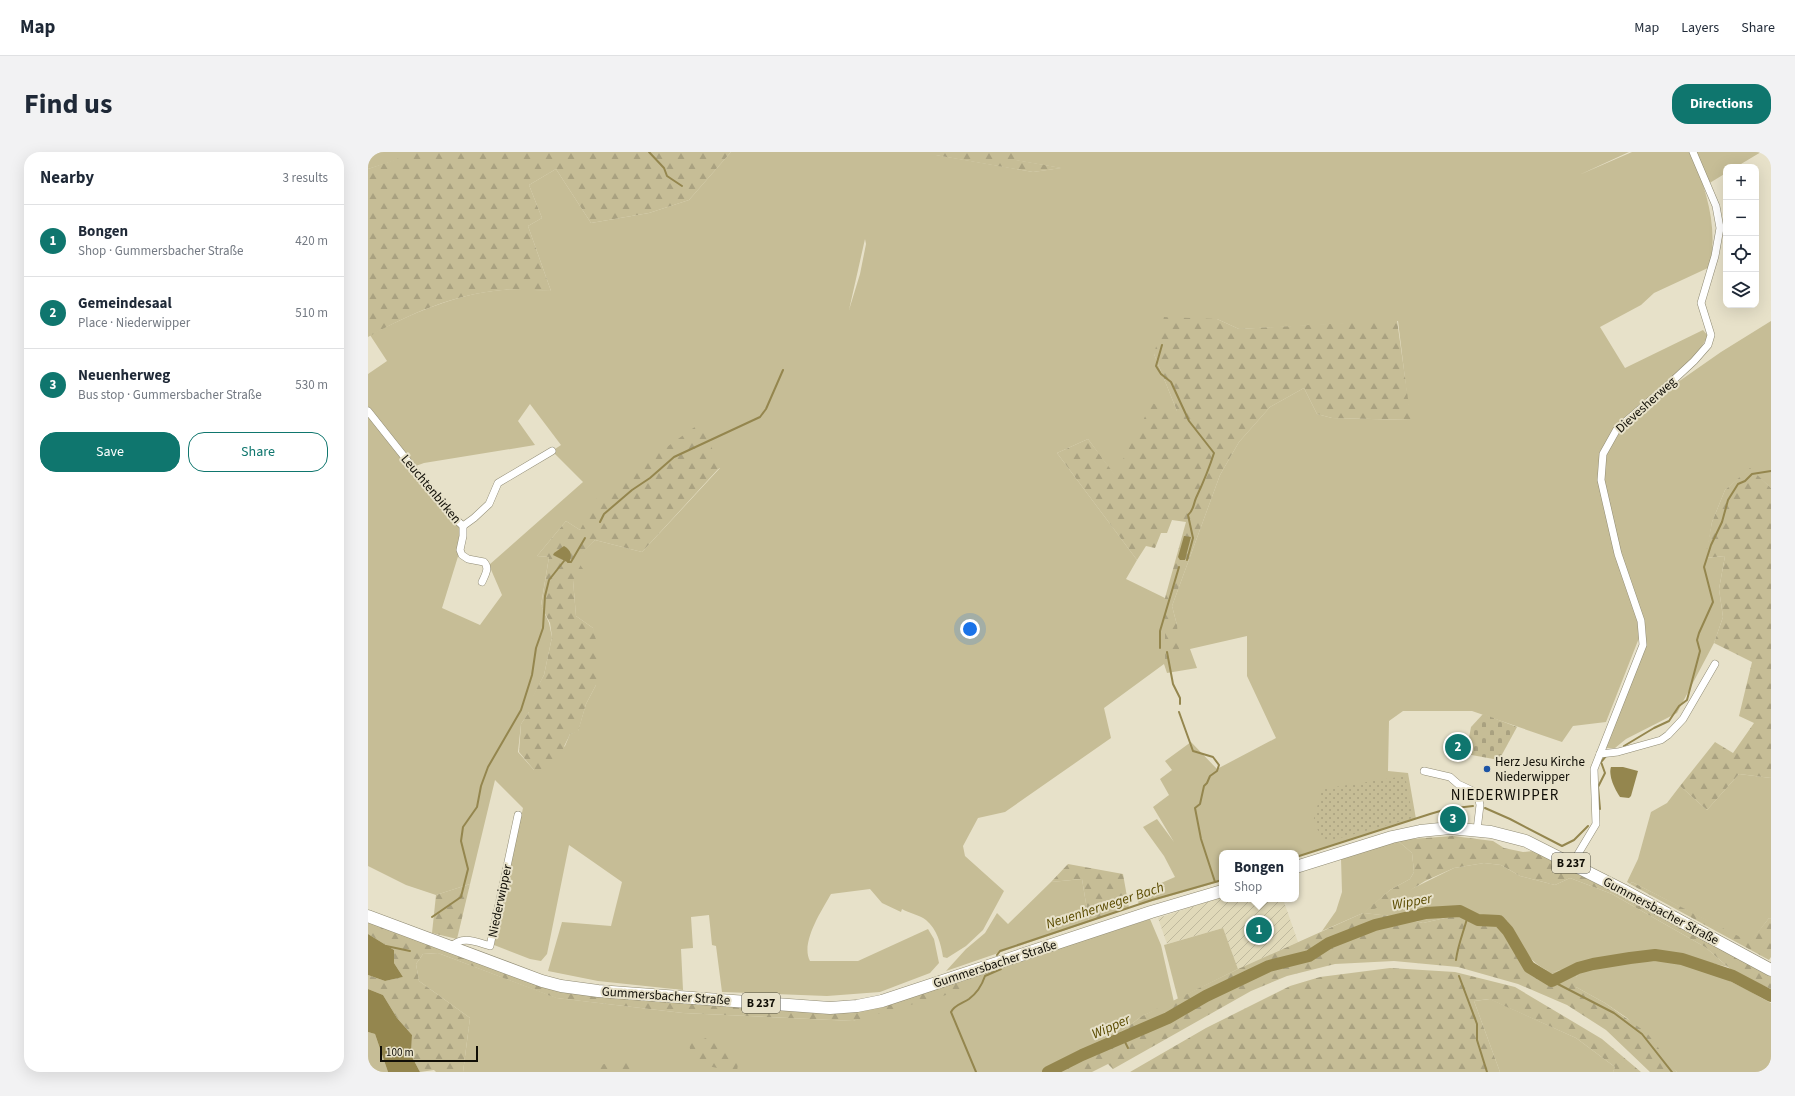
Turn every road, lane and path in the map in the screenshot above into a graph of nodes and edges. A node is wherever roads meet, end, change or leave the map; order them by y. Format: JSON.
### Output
{"nodes":[{"id":1,"x":1693,"y":152,"type":"edge"},
{"id":2,"x":368,"y":411,"type":"edge"},
{"id":3,"x":552,"y":451,"type":"dead end"},
{"id":4,"x":462,"y":526,"type":"junction"},
{"id":5,"x":482,"y":582,"type":"dead end"},
{"id":6,"x":1715,"y":664,"type":"dead end"},
{"id":7,"x":1600,"y":754,"type":"junction"},
{"id":8,"x":1424,"y":771,"type":"dead end"},
{"id":9,"x":518,"y":815,"type":"dead end"},
{"id":10,"x":1477,"y":830,"type":"junction"},
{"id":11,"x":1572,"y":864,"type":"junction"},
{"id":12,"x":1299,"y":866,"type":"edge"},
{"id":13,"x":1219,"y":892,"type":"edge"},
{"id":14,"x":368,"y":916,"type":"edge"},
{"id":15,"x":451,"y":947,"type":"junction"},
{"id":16,"x":1771,"y":970,"type":"edge"}],
"edges":[{"from":1,"to":7,"type":"street","name":"Dievesherweg"},
{"from":2,"to":4,"type":"street","name":"Leuchtenbirken"},
{"from":3,"to":4,"type":"street"},
{"from":4,"to":5,"type":"street","name":"Leuchtenbirken"},
{"from":6,"to":7,"type":"street"},
{"from":7,"to":11,"type":"street"},
{"from":8,"to":10,"type":"street"},
{"from":9,"to":15,"type":"street","name":"Niederwipper"},
{"from":10,"to":11,"type":"main road","name":"Gummersbacher Straße","number":"B 237"},
{"from":10,"to":12,"type":"main road","name":"Gummersbacher Straße","number":"B 237"},
{"from":11,"to":16,"type":"main road","name":"Gummersbacher Straße","number":"B 237"},
{"from":13,"to":15,"type":"main road","name":"Gummersbacher Straße","number":"B 237"},
{"from":14,"to":15,"type":"main road","name":"Gummersbacher Straße","number":"B 237"}]}
